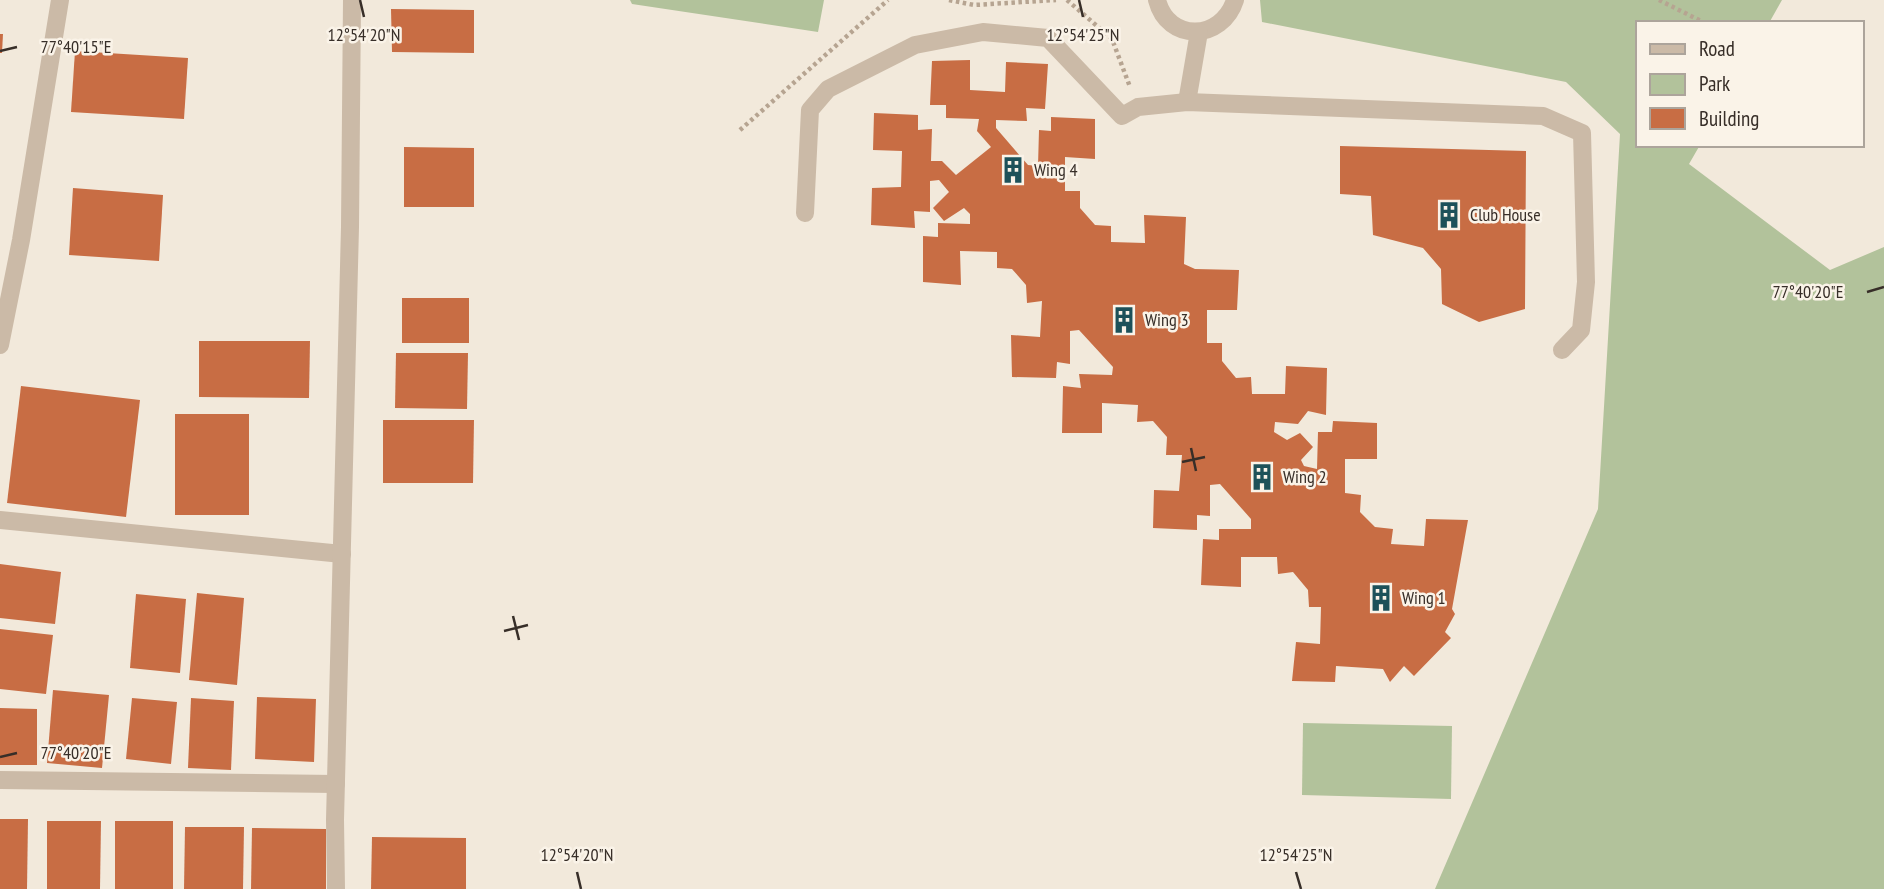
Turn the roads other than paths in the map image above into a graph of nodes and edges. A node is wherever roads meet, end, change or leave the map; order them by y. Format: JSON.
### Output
{"nodes":[{"id":1,"x":60,"y":0,"type":"edge"},
{"id":2,"x":352,"y":0,"type":"edge"},
{"id":3,"x":1157,"y":0,"type":"edge"},
{"id":4,"x":1235,"y":0,"type":"edge"},
{"id":5,"x":1199,"y":32,"type":"junction"},
{"id":6,"x":1187,"y":102,"type":"junction"},
{"id":7,"x":805,"y":213,"type":"dead end"},
{"id":8,"x":0,"y":345,"type":"edge"},
{"id":9,"x":1562,"y":350,"type":"dead end"},
{"id":10,"x":0,"y":520,"type":"edge"},
{"id":11,"x":342,"y":554,"type":"junction"},
{"id":12,"x":0,"y":779,"type":"edge"},
{"id":13,"x":336,"y":784,"type":"junction"},
{"id":14,"x":335,"y":889,"type":"edge"}],
"edges":[{"from":1,"to":8,"type":"street"},
{"from":2,"to":11,"type":"street"},
{"from":3,"to":5,"type":"street"},
{"from":4,"to":5,"type":"street"},
{"from":5,"to":6,"type":"street"},
{"from":6,"to":7,"type":"street"},
{"from":6,"to":9,"type":"street"},
{"from":10,"to":11,"type":"street"},
{"from":11,"to":13,"type":"street"},
{"from":12,"to":13,"type":"street"},
{"from":13,"to":14,"type":"street"}]}
